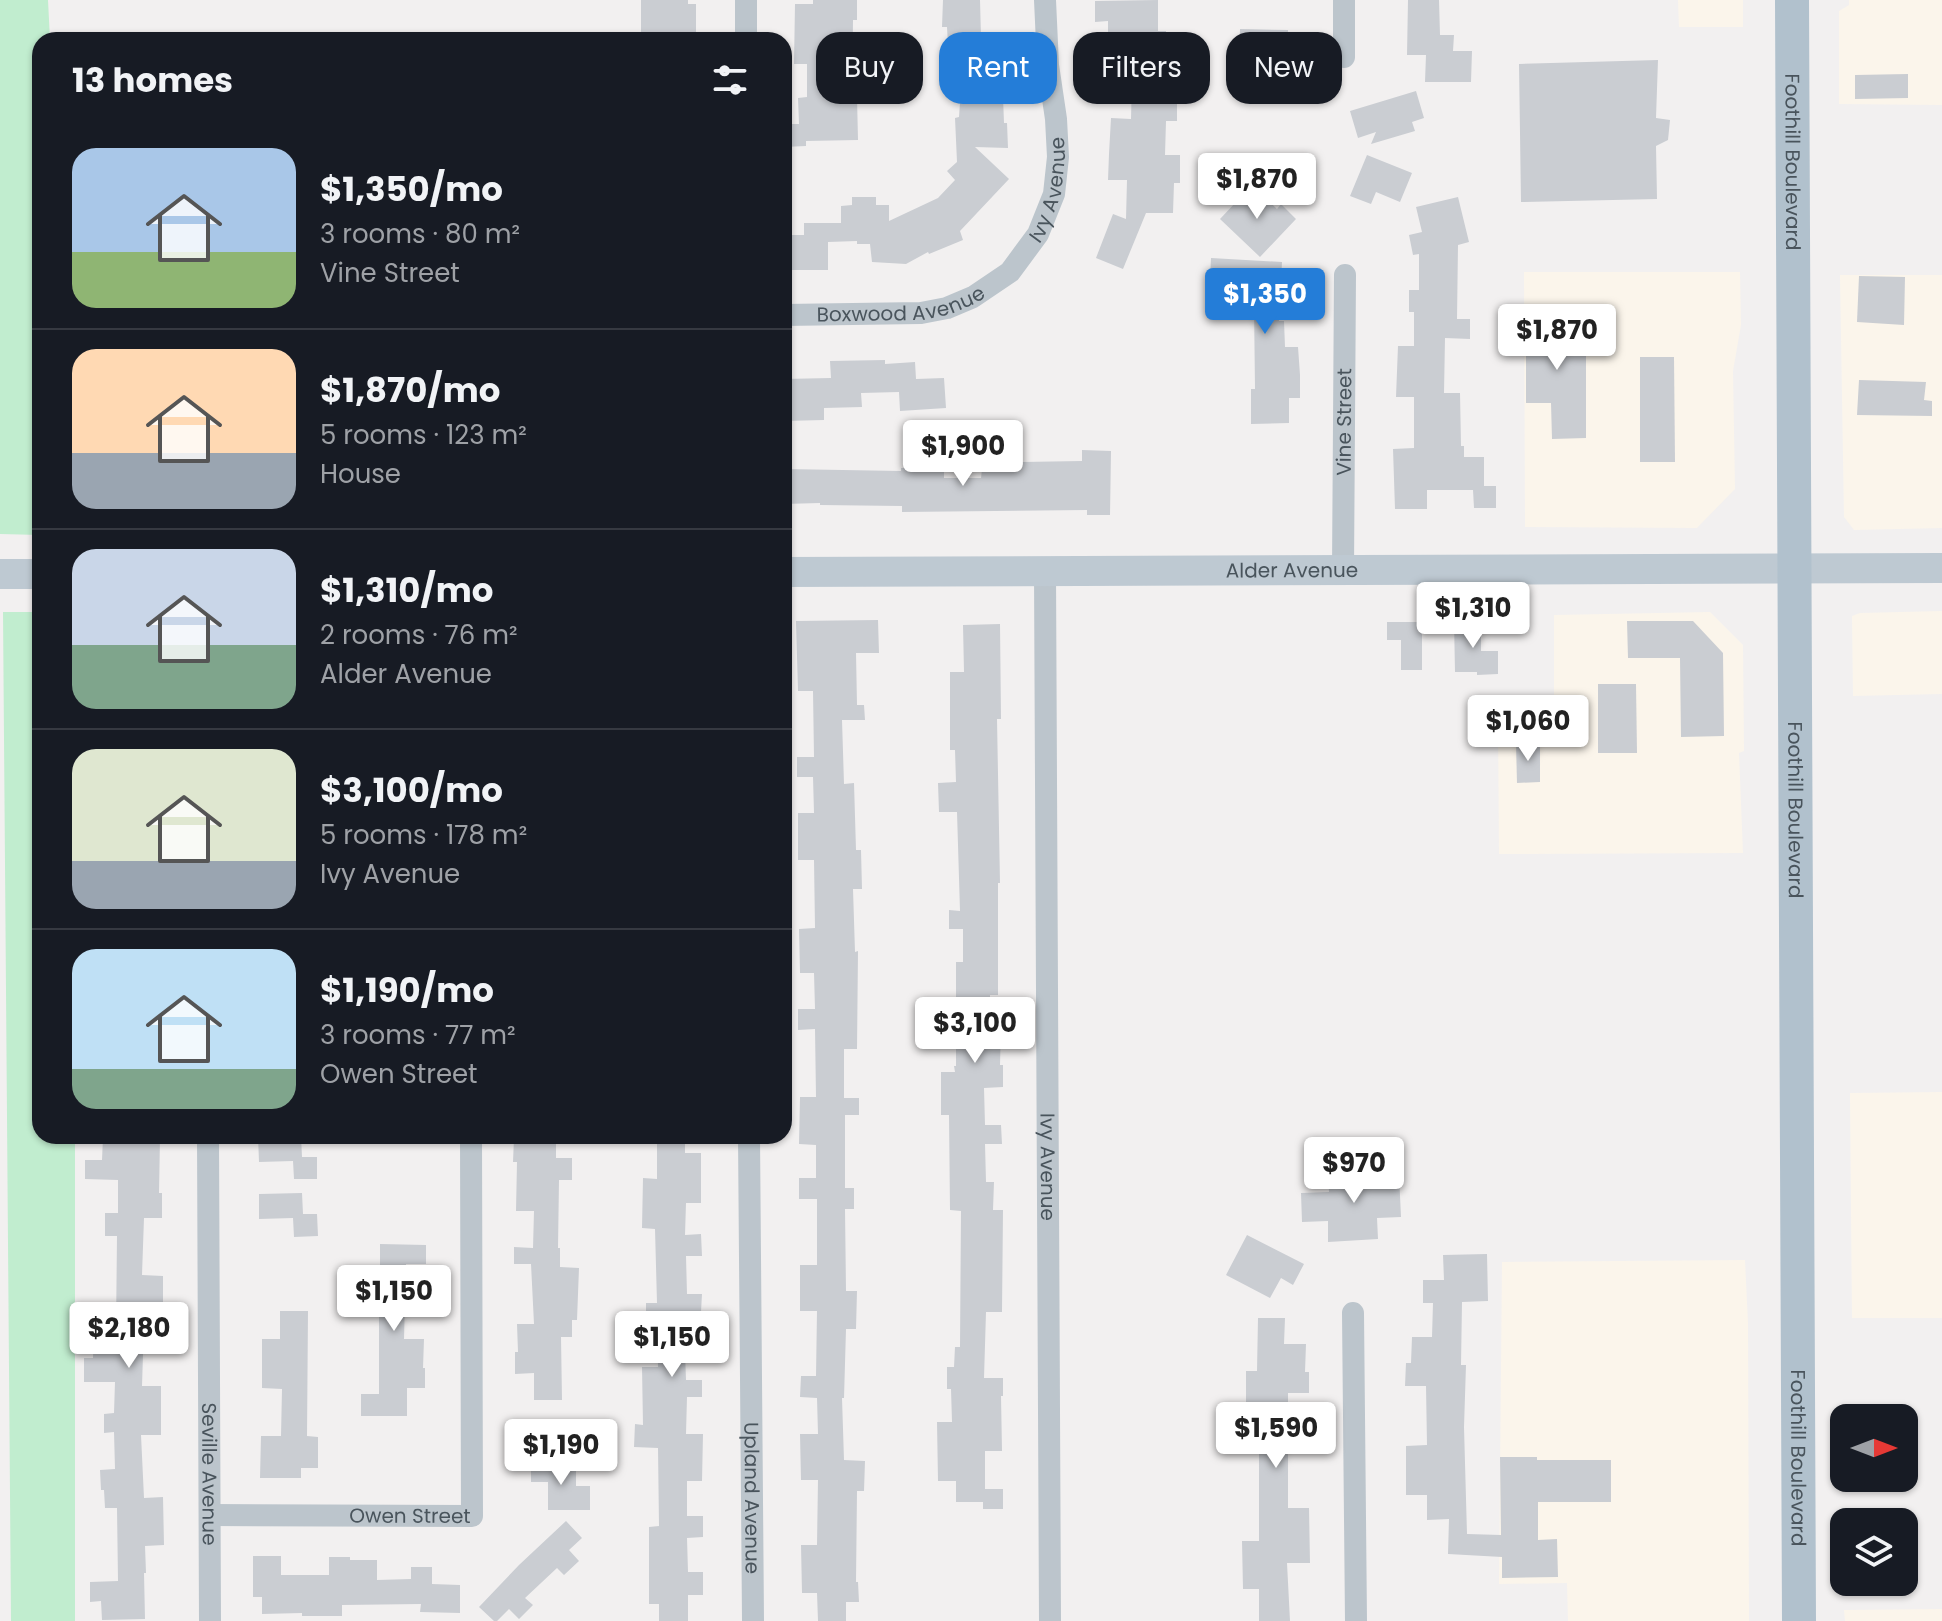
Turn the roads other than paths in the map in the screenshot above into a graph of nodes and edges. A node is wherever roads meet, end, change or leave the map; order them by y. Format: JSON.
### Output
{"nodes":[{"id":1,"x":746,"y":0,"type":"edge"},
{"id":2,"x":1045,"y":0,"type":"edge"},
{"id":3,"x":1344,"y":0,"type":"edge"},
{"id":4,"x":1792,"y":0,"type":"edge"},
{"id":5,"x":746,"y":32,"type":"edge"},
{"id":6,"x":1344,"y":57,"type":"dead end"},
{"id":7,"x":1010,"y":272,"type":"joint"},
{"id":8,"x":1345,"y":275,"type":"dead end"},
{"id":9,"x":792,"y":315,"type":"edge"},
{"id":10,"x":1794,"y":568,"type":"junction"},
{"id":11,"x":1942,"y":568,"type":"edge"},
{"id":12,"x":1343,"y":570,"type":"junction"},
{"id":13,"x":1045,"y":571,"type":"junction"},
{"id":14,"x":792,"y":572,"type":"edge"},
{"id":15,"x":0,"y":574,"type":"edge"},
{"id":16,"x":32,"y":574,"type":"edge"},
{"id":17,"x":208,"y":1144,"type":"edge"},
{"id":18,"x":471,"y":1144,"type":"edge"},
{"id":19,"x":749,"y":1144,"type":"edge"},
{"id":20,"x":1353,"y":1313,"type":"dead end"},
{"id":21,"x":210,"y":1515,"type":"junction"},
{"id":22,"x":210,"y":1621,"type":"edge"},
{"id":23,"x":753,"y":1621,"type":"edge"},
{"id":24,"x":1050,"y":1621,"type":"edge"},
{"id":25,"x":1356,"y":1621,"type":"edge"},
{"id":26,"x":1799,"y":1621,"type":"edge"}],
"edges":[{"from":1,"to":5,"type":"street"},
{"from":2,"to":7,"type":"street","name":"Ivy Avenue"},
{"from":3,"to":6,"type":"street"},
{"from":4,"to":10,"type":"main road","name":"Foothill Boulevard"},
{"from":7,"to":9,"type":"street","name":"Boxwood Avenue"},
{"from":8,"to":12,"type":"street","name":"Vine Street"},
{"from":10,"to":11,"type":"main road","name":"Alder Avenue"},
{"from":10,"to":12,"type":"main road","name":"Alder Avenue"},
{"from":10,"to":26,"type":"main road","name":"Foothill Boulevard"},
{"from":12,"to":13,"type":"main road","name":"Alder Avenue"},
{"from":13,"to":14,"type":"main road","name":"Alder Avenue"},
{"from":13,"to":24,"type":"street","name":"Ivy Avenue"},
{"from":15,"to":16,"type":"main road"},
{"from":17,"to":21,"type":"street","name":"Seville Avenue"},
{"from":18,"to":21,"type":"street","name":"Owen Street"},
{"from":19,"to":23,"type":"street","name":"Upland Avenue"},
{"from":20,"to":25,"type":"street"},
{"from":21,"to":22,"type":"street","name":"Seville Avenue"}]}
